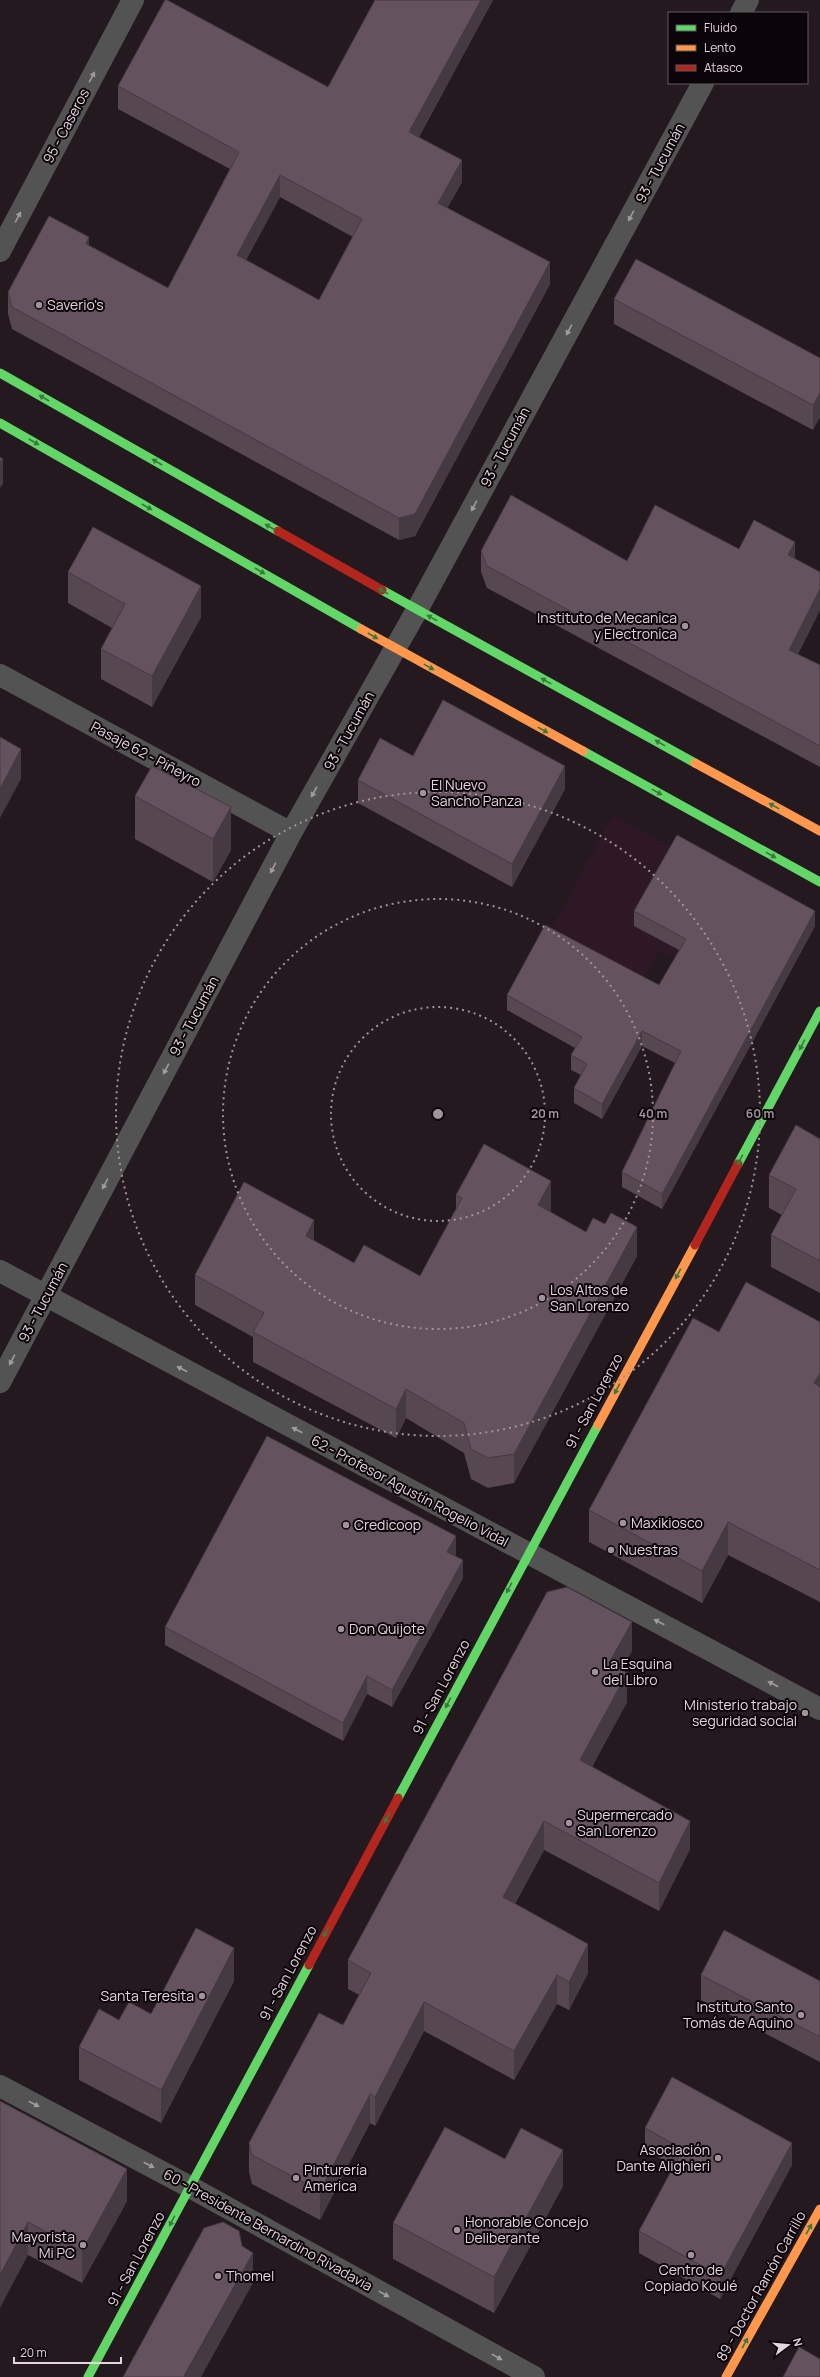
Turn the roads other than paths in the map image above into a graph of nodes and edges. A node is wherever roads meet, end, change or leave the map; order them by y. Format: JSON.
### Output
{"nodes":[{"id":1,"x":133,"y":0,"type":"edge"},
{"id":2,"x":748,"y":0,"type":"edge"},
{"id":3,"x":742,"y":12,"type":"edge"},
{"id":4,"x":702,"y":84,"type":"edge"},
{"id":5,"x":0,"y":251,"type":"edge"},
{"id":6,"x":0,"y":373,"type":"edge"},
{"id":7,"x":0,"y":423,"type":"edge"},
{"id":8,"x":417,"y":610,"type":"junction"},
{"id":9,"x":395,"y":648,"type":"junction"},
{"id":10,"x":0,"y":676,"type":"edge"},
{"id":11,"x":820,"y":831,"type":"edge"},
{"id":12,"x":291,"y":833,"type":"junction"},
{"id":13,"x":820,"y":882,"type":"edge"},
{"id":14,"x":820,"y":1011,"type":"edge"},
{"id":15,"x":0,"y":1271,"type":"edge"},
{"id":16,"x":46,"y":1296,"type":"junction"},
{"id":17,"x":0,"y":1382,"type":"edge"},
{"id":18,"x":528,"y":1554,"type":"junction"},
{"id":19,"x":820,"y":1709,"type":"edge"},
{"id":20,"x":0,"y":2086,"type":"edge"},
{"id":21,"x":190,"y":2187,"type":"junction"},
{"id":22,"x":820,"y":2209,"type":"edge"},
{"id":23,"x":88,"y":2377,"type":"edge"},
{"id":24,"x":534,"y":2377,"type":"edge"},
{"id":25,"x":726,"y":2377,"type":"edge"}],
"edges":[{"from":5,"to":1,"type":"street","name":"95 - Caseros","one_way":true},
{"from":2,"to":3,"type":"street"},
{"from":4,"to":8,"type":"street","name":"93 - Tucumán","one_way":true},
{"from":8,"to":6,"type":"main road","one_way":true},
{"from":7,"to":9,"type":"main road","one_way":true},
{"from":8,"to":9,"type":"street","name":"93 - Tucumán"},
{"from":11,"to":8,"type":"main road","one_way":true},
{"from":9,"to":12,"type":"street","name":"93 - Tucumán","one_way":true},
{"from":9,"to":13,"type":"main road","one_way":true},
{"from":10,"to":12,"type":"street","name":"Pasaje 62 - Piñeyro"},
{"from":12,"to":16,"type":"street","name":"93 - Tucumán","one_way":true},
{"from":14,"to":18,"type":"main road","name":"91 - San Lorenzo","one_way":true},
{"from":15,"to":16,"type":"street","name":"62 - Profesor Agustín Rogelio Vidal"},
{"from":16,"to":17,"type":"street","name":"93 - Tucumán","one_way":true},
{"from":18,"to":16,"type":"street","name":"62 - Profesor Agustín Rogelio Vidal","one_way":true},
{"from":19,"to":18,"type":"street","name":"62 - Profesor Agustín Rogelio Vidal","one_way":true},
{"from":18,"to":21,"type":"main road","name":"91 - San Lorenzo","one_way":true},
{"from":20,"to":21,"type":"street","name":"60 - Presidente Bernardino Rivadavia","one_way":true},
{"from":21,"to":23,"type":"main road","name":"91 - San Lorenzo","one_way":true},
{"from":21,"to":24,"type":"street","name":"60 - Presidente Bernardino Rivadavia","one_way":true},
{"from":25,"to":22,"type":"main road","name":"89 - Doctor Ramón Carrillo","one_way":true}]}
